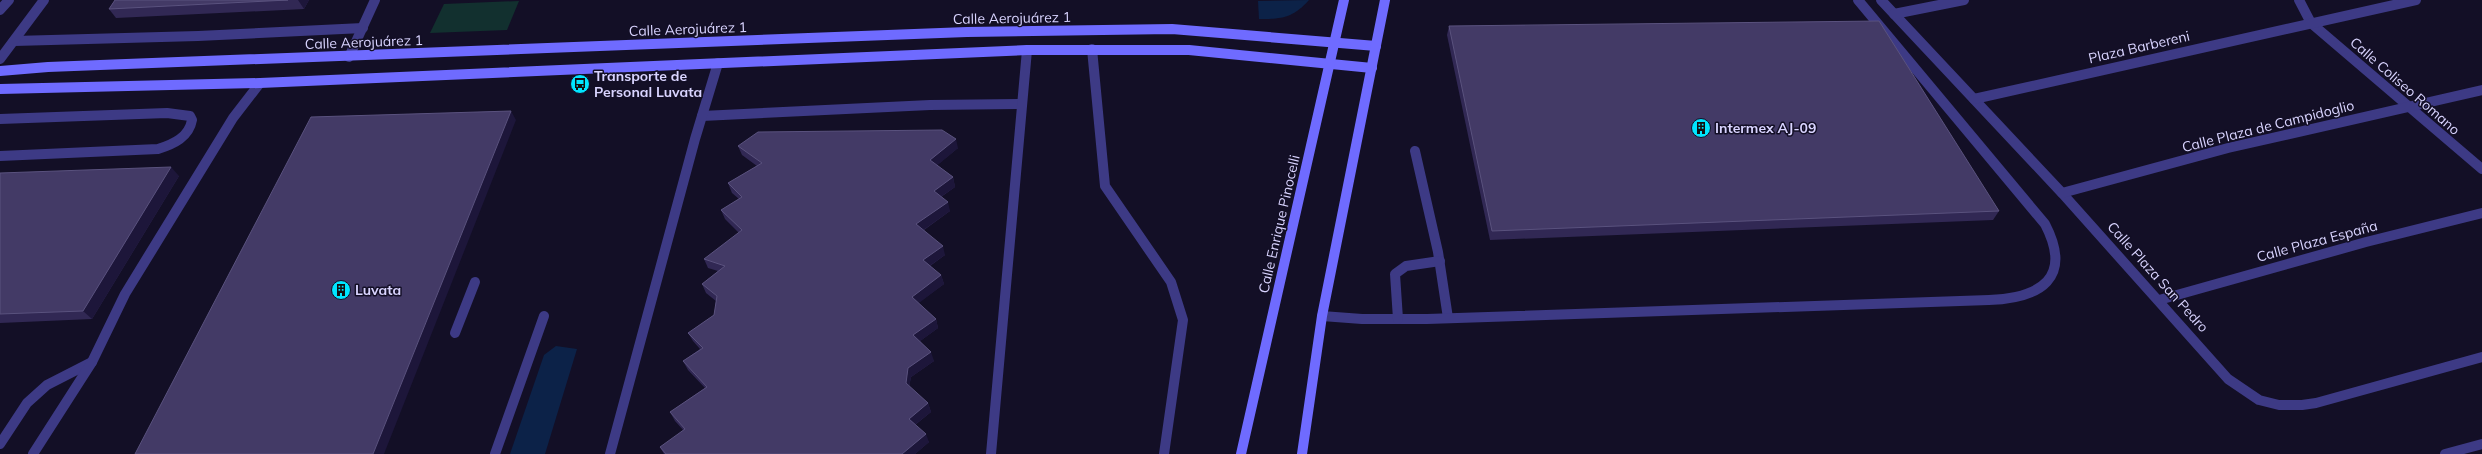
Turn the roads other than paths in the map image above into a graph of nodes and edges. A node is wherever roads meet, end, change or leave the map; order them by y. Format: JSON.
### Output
{"nodes":[{"id":1,"x":9,"y":0,"type":"edge"},
{"id":2,"x":44,"y":0,"type":"edge"},
{"id":3,"x":375,"y":0,"type":"edge"},
{"id":4,"x":1344,"y":0,"type":"edge"},
{"id":5,"x":1385,"y":0,"type":"edge"},
{"id":6,"x":1858,"y":0,"type":"edge"},
{"id":7,"x":1881,"y":0,"type":"edge"},
{"id":8,"x":1964,"y":0,"type":"edge"},
{"id":9,"x":2299,"y":0,"type":"edge"},
{"id":10,"x":2416,"y":0,"type":"edge"},
{"id":11,"x":0,"y":10,"type":"edge"},
{"id":12,"x":1894,"y":14,"type":"junction"},
{"id":13,"x":2311,"y":23,"type":"junction"},
{"id":14,"x":362,"y":28,"type":"junction"},
{"id":15,"x":14,"y":41,"type":"junction"},
{"id":16,"x":1335,"y":42,"type":"junction"},
{"id":17,"x":1376,"y":46,"type":"junction"},
{"id":18,"x":1027,"y":50,"type":"junction"},
{"id":19,"x":1092,"y":50,"type":"junction"},
{"id":20,"x":349,"y":57,"type":"junction"},
{"id":21,"x":0,"y":59,"type":"edge"},
{"id":22,"x":718,"y":63,"type":"junction"},
{"id":23,"x":1330,"y":64,"type":"junction"},
{"id":24,"x":1372,"y":68,"type":"junction"},
{"id":25,"x":0,"y":71,"type":"edge"},
{"id":26,"x":260,"y":83,"type":"junction"},
{"id":27,"x":0,"y":89,"type":"edge"},
{"id":28,"x":2482,"y":90,"type":"edge"},
{"id":29,"x":1974,"y":99,"type":"junction"},
{"id":30,"x":1022,"y":104,"type":"junction"},
{"id":31,"x":2407,"y":107,"type":"junction"},
{"id":32,"x":702,"y":116,"type":"junction"},
{"id":33,"x":0,"y":119,"type":"edge"},
{"id":34,"x":1415,"y":151,"type":"dead end"},
{"id":35,"x":0,"y":156,"type":"edge"},
{"id":36,"x":2482,"y":169,"type":"edge"},
{"id":37,"x":2062,"y":192,"type":"junction"},
{"id":38,"x":2482,"y":213,"type":"edge"},
{"id":39,"x":1440,"y":261,"type":"junction"},
{"id":40,"x":475,"y":282,"type":"dead end"},
{"id":41,"x":2159,"y":300,"type":"junction"},
{"id":42,"x":544,"y":316,"type":"dead end"},
{"id":43,"x":1322,"y":316,"type":"junction"},
{"id":44,"x":1448,"y":318,"type":"junction"},
{"id":45,"x":1398,"y":319,"type":"junction"},
{"id":46,"x":455,"y":333,"type":"dead end"},
{"id":47,"x":2482,"y":357,"type":"edge"},
{"id":48,"x":92,"y":362,"type":"junction"},
{"id":49,"x":0,"y":444,"type":"edge"},
{"id":50,"x":2482,"y":444,"type":"edge"},
{"id":51,"x":33,"y":454,"type":"edge"},
{"id":52,"x":495,"y":454,"type":"edge"},
{"id":53,"x":610,"y":454,"type":"edge"},
{"id":54,"x":991,"y":454,"type":"edge"},
{"id":55,"x":1164,"y":454,"type":"edge"},
{"id":56,"x":1241,"y":454,"type":"edge"},
{"id":57,"x":1302,"y":454,"type":"edge"},
{"id":58,"x":2445,"y":454,"type":"edge"}],
"edges":[{"from":1,"to":11,"type":"street"},
{"from":2,"to":15,"type":"street"},
{"from":3,"to":14,"type":"street"},
{"from":4,"to":16,"type":"street","name":"Calle Enrique Pinocelli"},
{"from":5,"to":17,"type":"street"},
{"from":6,"to":44,"type":"street"},
{"from":7,"to":12,"type":"street","name":"Calle Plaza San Pedro"},
{"from":8,"to":12,"type":"street"},
{"from":9,"to":13,"type":"street"},
{"from":10,"to":13,"type":"street","name":"Plaza Barbereni"},
{"from":12,"to":29,"type":"street","name":"Calle Plaza San Pedro"},
{"from":13,"to":29,"type":"street","name":"Plaza Barbereni"},
{"from":13,"to":31,"type":"street","name":"Calle Coliseo Romano"},
{"from":14,"to":15,"type":"street"},
{"from":14,"to":20,"type":"street"},
{"from":15,"to":21,"type":"street"},
{"from":16,"to":17,"type":"street","name":"Calle Aerojuárez 1"},
{"from":16,"to":20,"type":"street","name":"Calle Aerojuárez 1"},
{"from":16,"to":23,"type":"street","name":"Calle Enrique Pinocelli"},
{"from":17,"to":24,"type":"street"},
{"from":18,"to":19,"type":"street"},
{"from":18,"to":22,"type":"street"},
{"from":18,"to":30,"type":"street"},
{"from":19,"to":23,"type":"street"},
{"from":19,"to":55,"type":"street"},
{"from":20,"to":25,"type":"street","name":"Calle Aerojuárez 1"},
{"from":22,"to":26,"type":"street"},
{"from":22,"to":32,"type":"street"},
{"from":23,"to":24,"type":"street"},
{"from":23,"to":56,"type":"street","name":"Calle Enrique Pinocelli"},
{"from":24,"to":43,"type":"street"},
{"from":26,"to":27,"type":"street"},
{"from":26,"to":48,"type":"street"},
{"from":28,"to":31,"type":"street","name":"Calle Plaza de Campidoglio"},
{"from":29,"to":37,"type":"street","name":"Calle Plaza San Pedro"},
{"from":30,"to":32,"type":"street"},
{"from":30,"to":54,"type":"street"},
{"from":31,"to":36,"type":"street","name":"Calle Coliseo Romano"},
{"from":31,"to":37,"type":"street","name":"Calle Plaza de Campidoglio"},
{"from":32,"to":53,"type":"street"},
{"from":33,"to":35,"type":"street"},
{"from":34,"to":39,"type":"street"},
{"from":37,"to":41,"type":"street","name":"Calle Plaza San Pedro"},
{"from":38,"to":41,"type":"street","name":"Calle Plaza España"},
{"from":39,"to":44,"type":"street"},
{"from":39,"to":45,"type":"street"},
{"from":40,"to":46,"type":"street"},
{"from":41,"to":47,"type":"street","name":"Calle Plaza San Pedro"},
{"from":42,"to":52,"type":"street"},
{"from":43,"to":45,"type":"street"},
{"from":43,"to":57,"type":"street"},
{"from":44,"to":45,"type":"street"},
{"from":48,"to":49,"type":"street"},
{"from":48,"to":51,"type":"street"},
{"from":50,"to":58,"type":"street"}]}
